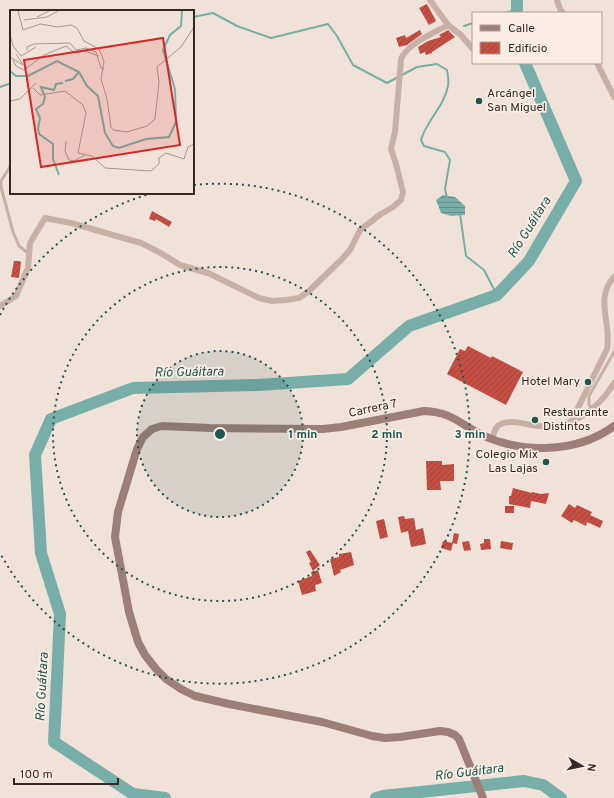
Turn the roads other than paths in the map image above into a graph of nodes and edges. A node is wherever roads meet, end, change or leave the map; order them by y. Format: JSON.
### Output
{"nodes":[{"id":1,"x":430,"y":0,"type":"edge"},
{"id":2,"x":556,"y":0,"type":"edge"},
{"id":3,"x":562,"y":12,"type":"edge"},
{"id":4,"x":448,"y":25,"type":"junction"},
{"id":5,"x":472,"y":48,"type":"edge"},
{"id":6,"x":597,"y":64,"type":"edge"},
{"id":7,"x":614,"y":98,"type":"edge"},
{"id":8,"x":10,"y":166,"type":"edge"},
{"id":9,"x":29,"y":254,"type":"junction"},
{"id":10,"x":614,"y":277,"type":"edge"},
{"id":11,"x":0,"y":306,"type":"edge"},
{"id":12,"x":614,"y":352,"type":"edge"},
{"id":13,"x":614,"y":383,"type":"edge"},
{"id":14,"x":592,"y":410,"type":"junction"},
{"id":15,"x":571,"y":422,"type":"junction"},
{"id":16,"x":614,"y":426,"type":"edge"},
{"id":17,"x":492,"y":439,"type":"junction"},
{"id":18,"x":483,"y":798,"type":"edge"}],
"edges":[{"from":1,"to":4,"type":"street"},
{"from":2,"to":3,"type":"street"},
{"from":4,"to":5,"type":"street"},
{"from":4,"to":9,"type":"street"},
{"from":6,"to":7,"type":"street"},
{"from":8,"to":9,"type":"lane"},
{"from":9,"to":11,"type":"street"},
{"from":10,"to":15,"type":"street"},
{"from":12,"to":14,"type":"lane"},
{"from":13,"to":14,"type":"street"},
{"from":14,"to":15,"type":"street"},
{"from":15,"to":17,"type":"street"},
{"from":16,"to":17,"type":"street","name":"Carrera 7"},
{"from":17,"to":18,"type":"street","name":"Carrera 7"}]}
